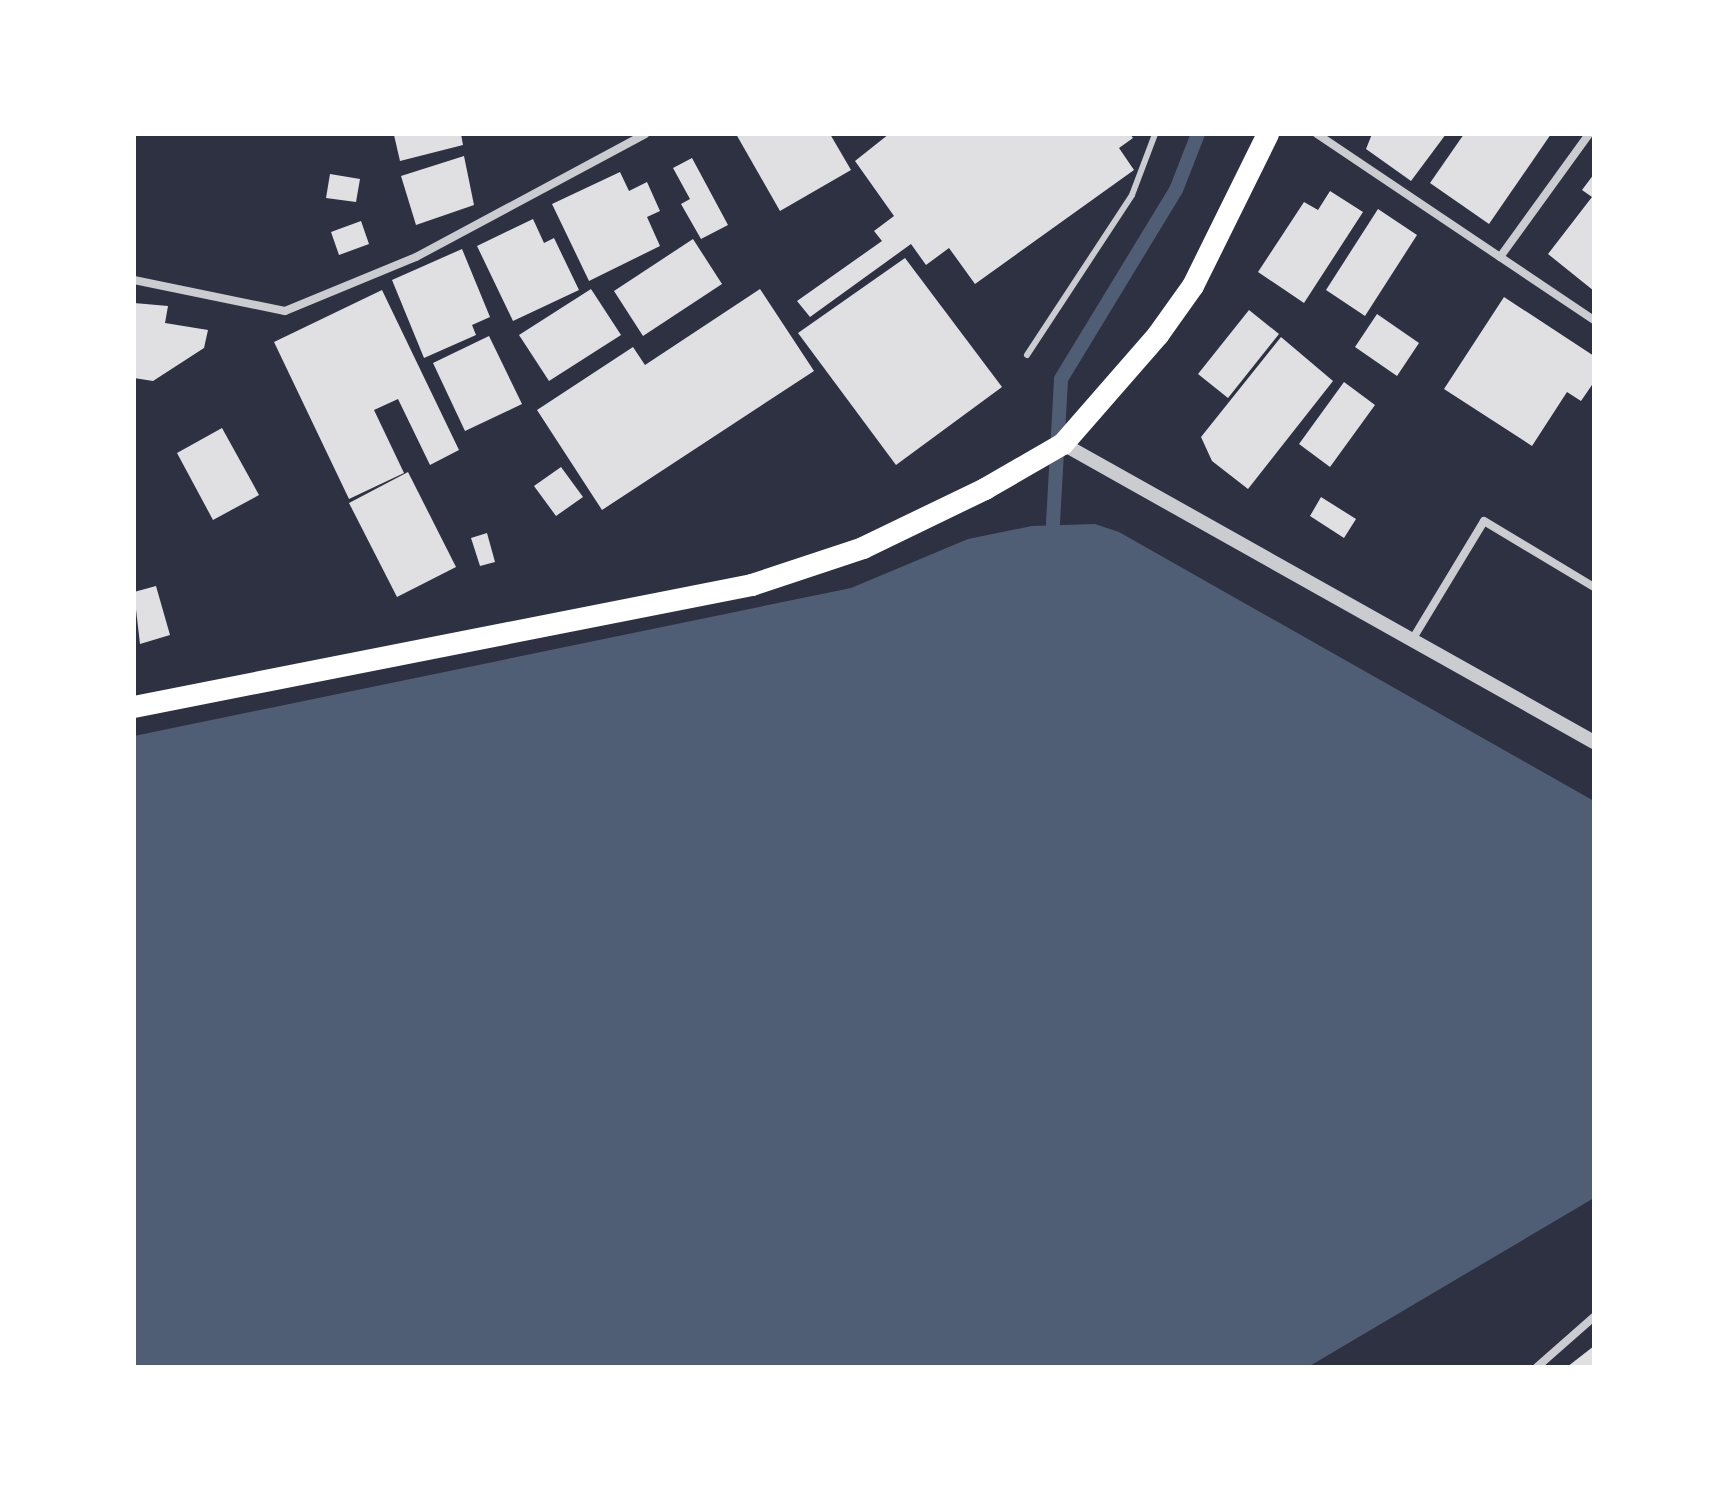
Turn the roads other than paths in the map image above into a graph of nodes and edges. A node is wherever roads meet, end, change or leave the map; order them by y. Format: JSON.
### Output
{"nodes":[{"id":1,"x":645,"y":134,"type":"edge"},
{"id":2,"x":1155,"y":134,"type":"edge"},
{"id":3,"x":1268,"y":134,"type":"edge"},
{"id":4,"x":1317,"y":134,"type":"edge"},
{"id":5,"x":1589,"y":134,"type":"edge"},
{"id":6,"x":1500,"y":257,"type":"junction"},
{"id":7,"x":134,"y":280,"type":"edge"},
{"id":8,"x":1594,"y":320,"type":"edge"},
{"id":9,"x":1027,"y":355,"type":"dead end"},
{"id":10,"x":1063,"y":444,"type":"junction"},
{"id":11,"x":1594,"y":587,"type":"edge"},
{"id":12,"x":1412,"y":640,"type":"junction"},
{"id":13,"x":134,"y":707,"type":"edge"},
{"id":14,"x":1594,"y":742,"type":"edge"},
{"id":15,"x":1594,"y":1317,"type":"edge"},
{"id":16,"x":1537,"y":1367,"type":"edge"}],
"edges":[{"from":1,"to":7,"type":"street"},
{"from":2,"to":9,"type":"lane"},
{"from":3,"to":10,"type":"highway"},
{"from":4,"to":6,"type":"street"},
{"from":5,"to":6,"type":"street"},
{"from":6,"to":8,"type":"street"},
{"from":10,"to":12,"type":"street"},
{"from":10,"to":13,"type":"highway"},
{"from":11,"to":12,"type":"street"},
{"from":12,"to":14,"type":"street"},
{"from":15,"to":16,"type":"street"}]}
